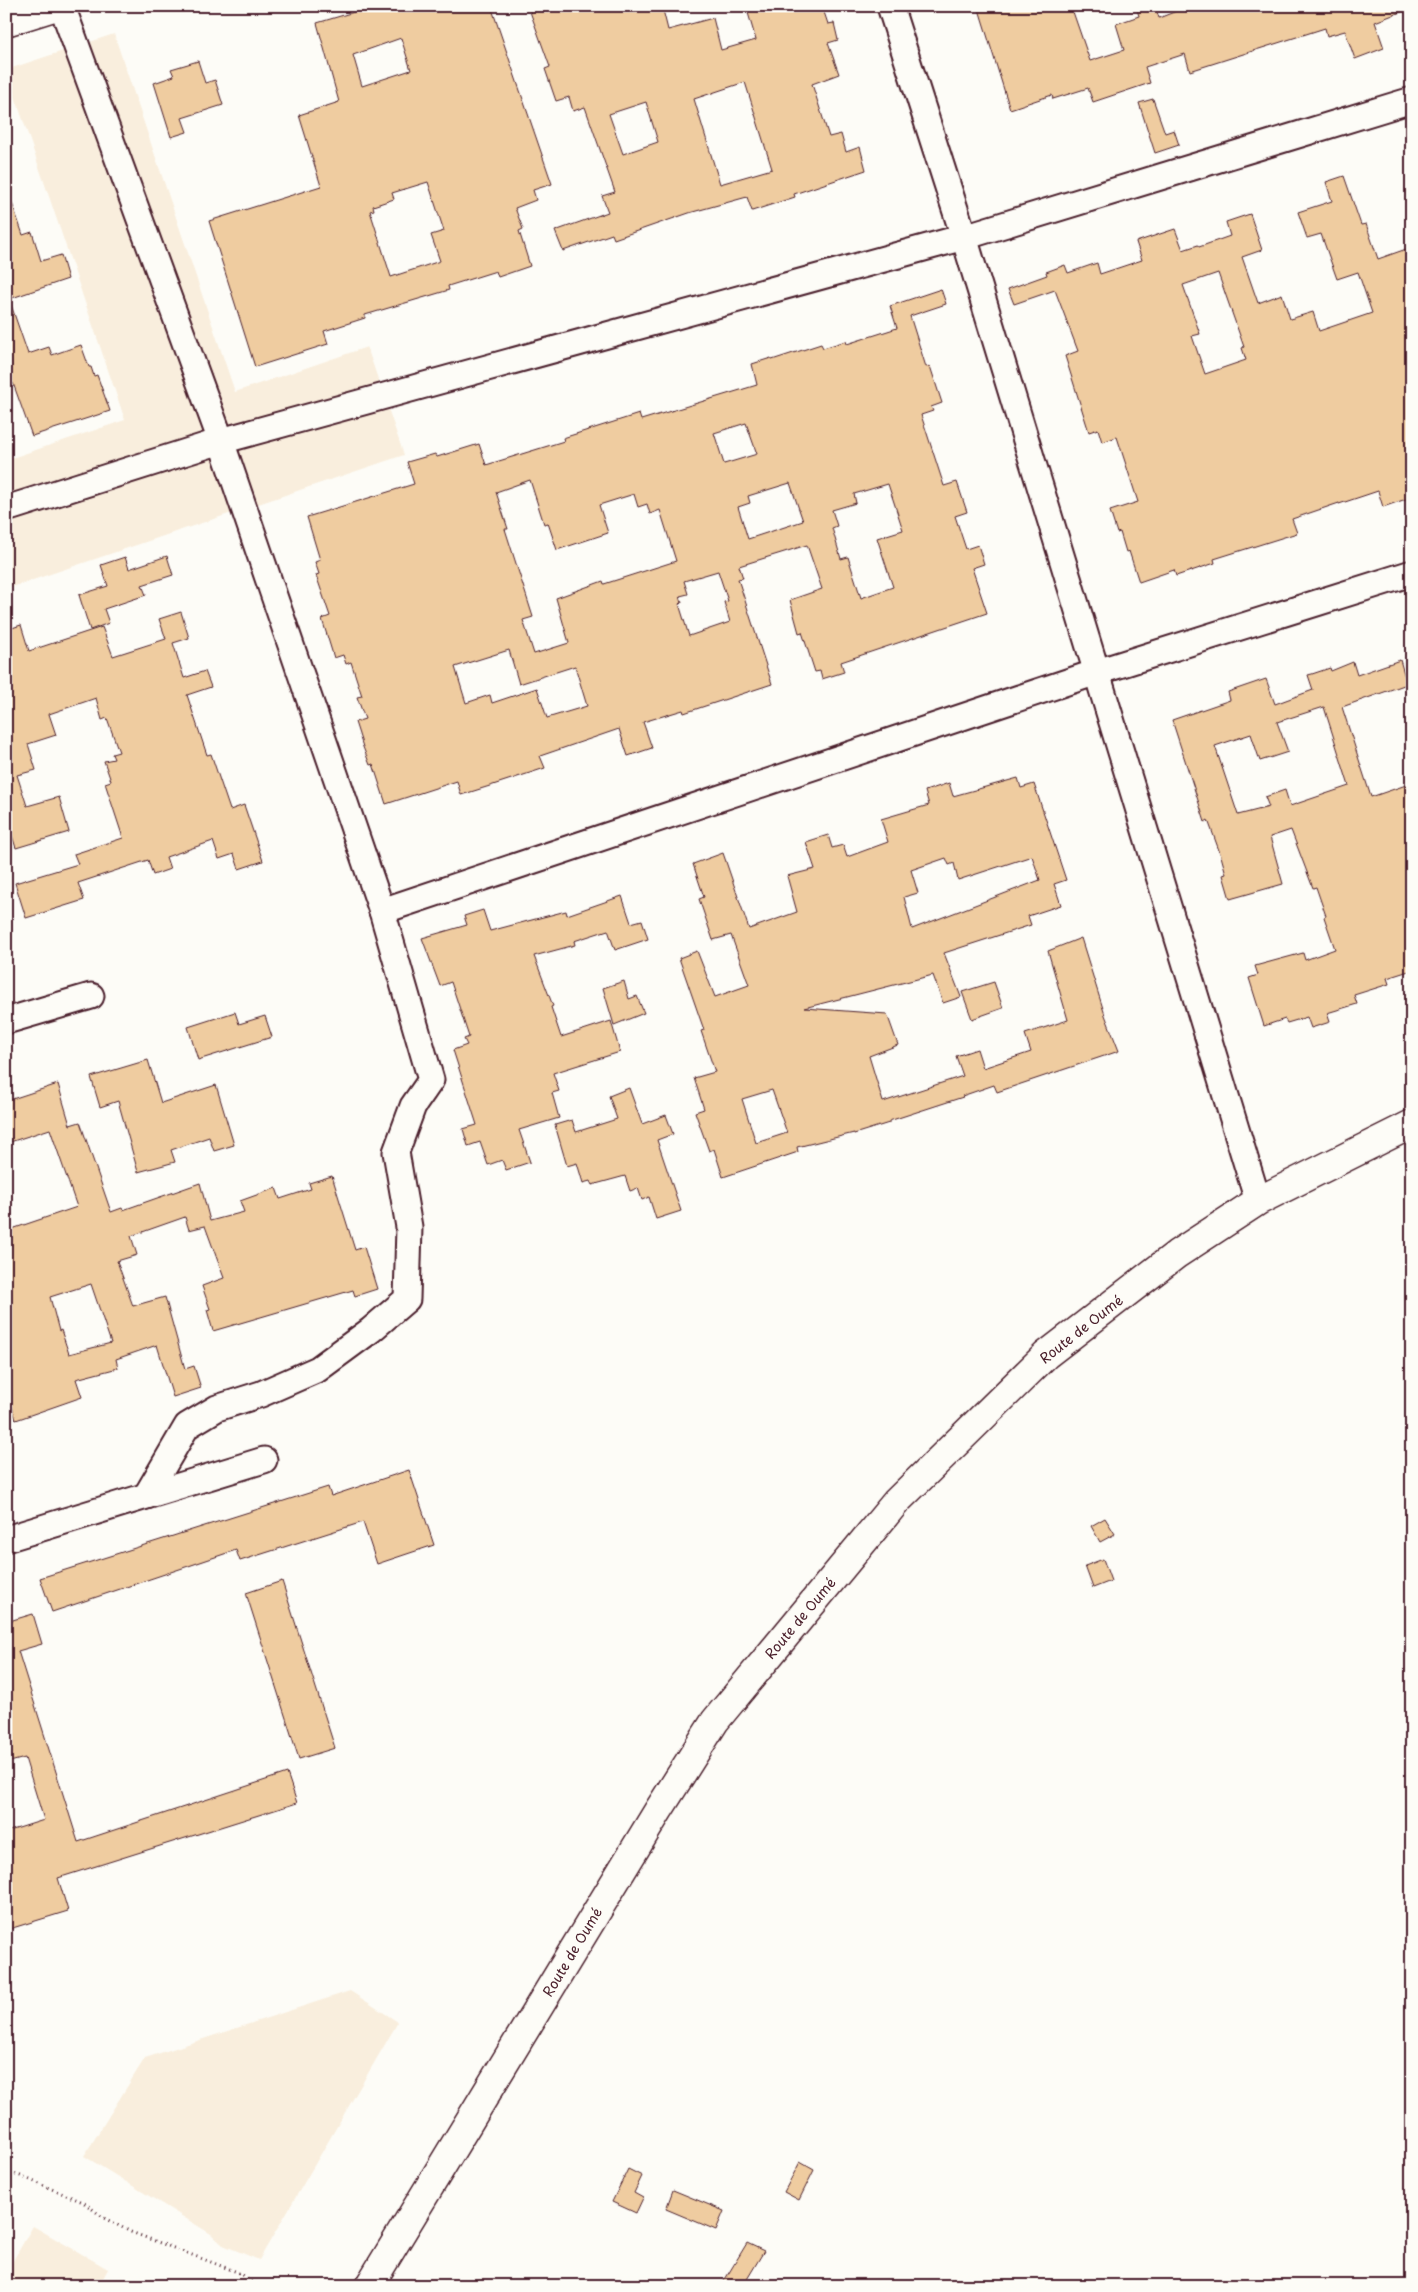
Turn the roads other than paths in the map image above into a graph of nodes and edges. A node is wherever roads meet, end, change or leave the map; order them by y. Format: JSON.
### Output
{"nodes":[{"id":1,"x":57,"y":6,"type":"edge"},
{"id":2,"x":62,"y":6,"type":"edge"},
{"id":3,"x":890,"y":6,"type":"edge"},
{"id":4,"x":6,"y":22,"type":"edge"},
{"id":5,"x":1412,"y":100,"type":"edge"},
{"id":6,"x":964,"y":237,"type":"junction"},
{"id":7,"x":221,"y":442,"type":"junction"},
{"id":8,"x":6,"y":509,"type":"edge"},
{"id":9,"x":1412,"y":573,"type":"edge"},
{"id":10,"x":1097,"y":672,"type":"junction"},
{"id":11,"x":382,"y":911,"type":"junction"},
{"id":12,"x":91,"y":996,"type":"dead end"},
{"id":13,"x":6,"y":1020,"type":"edge"},
{"id":14,"x":1412,"y":1124,"type":"edge"},
{"id":15,"x":1258,"y":1201,"type":"junction"},
{"id":16,"x":264,"y":1460,"type":"dead end"},
{"id":17,"x":146,"y":1496,"type":"junction"},
{"id":18,"x":6,"y":1539,"type":"edge"},
{"id":19,"x":369,"y":2286,"type":"edge"}],
"edges":[{"from":1,"to":4,"type":"main road"},
{"from":2,"to":7,"type":"street"},
{"from":3,"to":6,"type":"street"},
{"from":5,"to":6,"type":"street"},
{"from":6,"to":7,"type":"street"},
{"from":6,"to":10,"type":"street"},
{"from":7,"to":8,"type":"street"},
{"from":7,"to":11,"type":"street"},
{"from":9,"to":10,"type":"street"},
{"from":10,"to":11,"type":"street"},
{"from":10,"to":15,"type":"street"},
{"from":11,"to":17,"type":"street"},
{"from":12,"to":13,"type":"street"},
{"from":14,"to":15,"type":"main road","name":"Route de Oumé"},
{"from":15,"to":19,"type":"main road","name":"Route de Oumé"},
{"from":16,"to":17,"type":"street"},
{"from":17,"to":18,"type":"street"}]}
